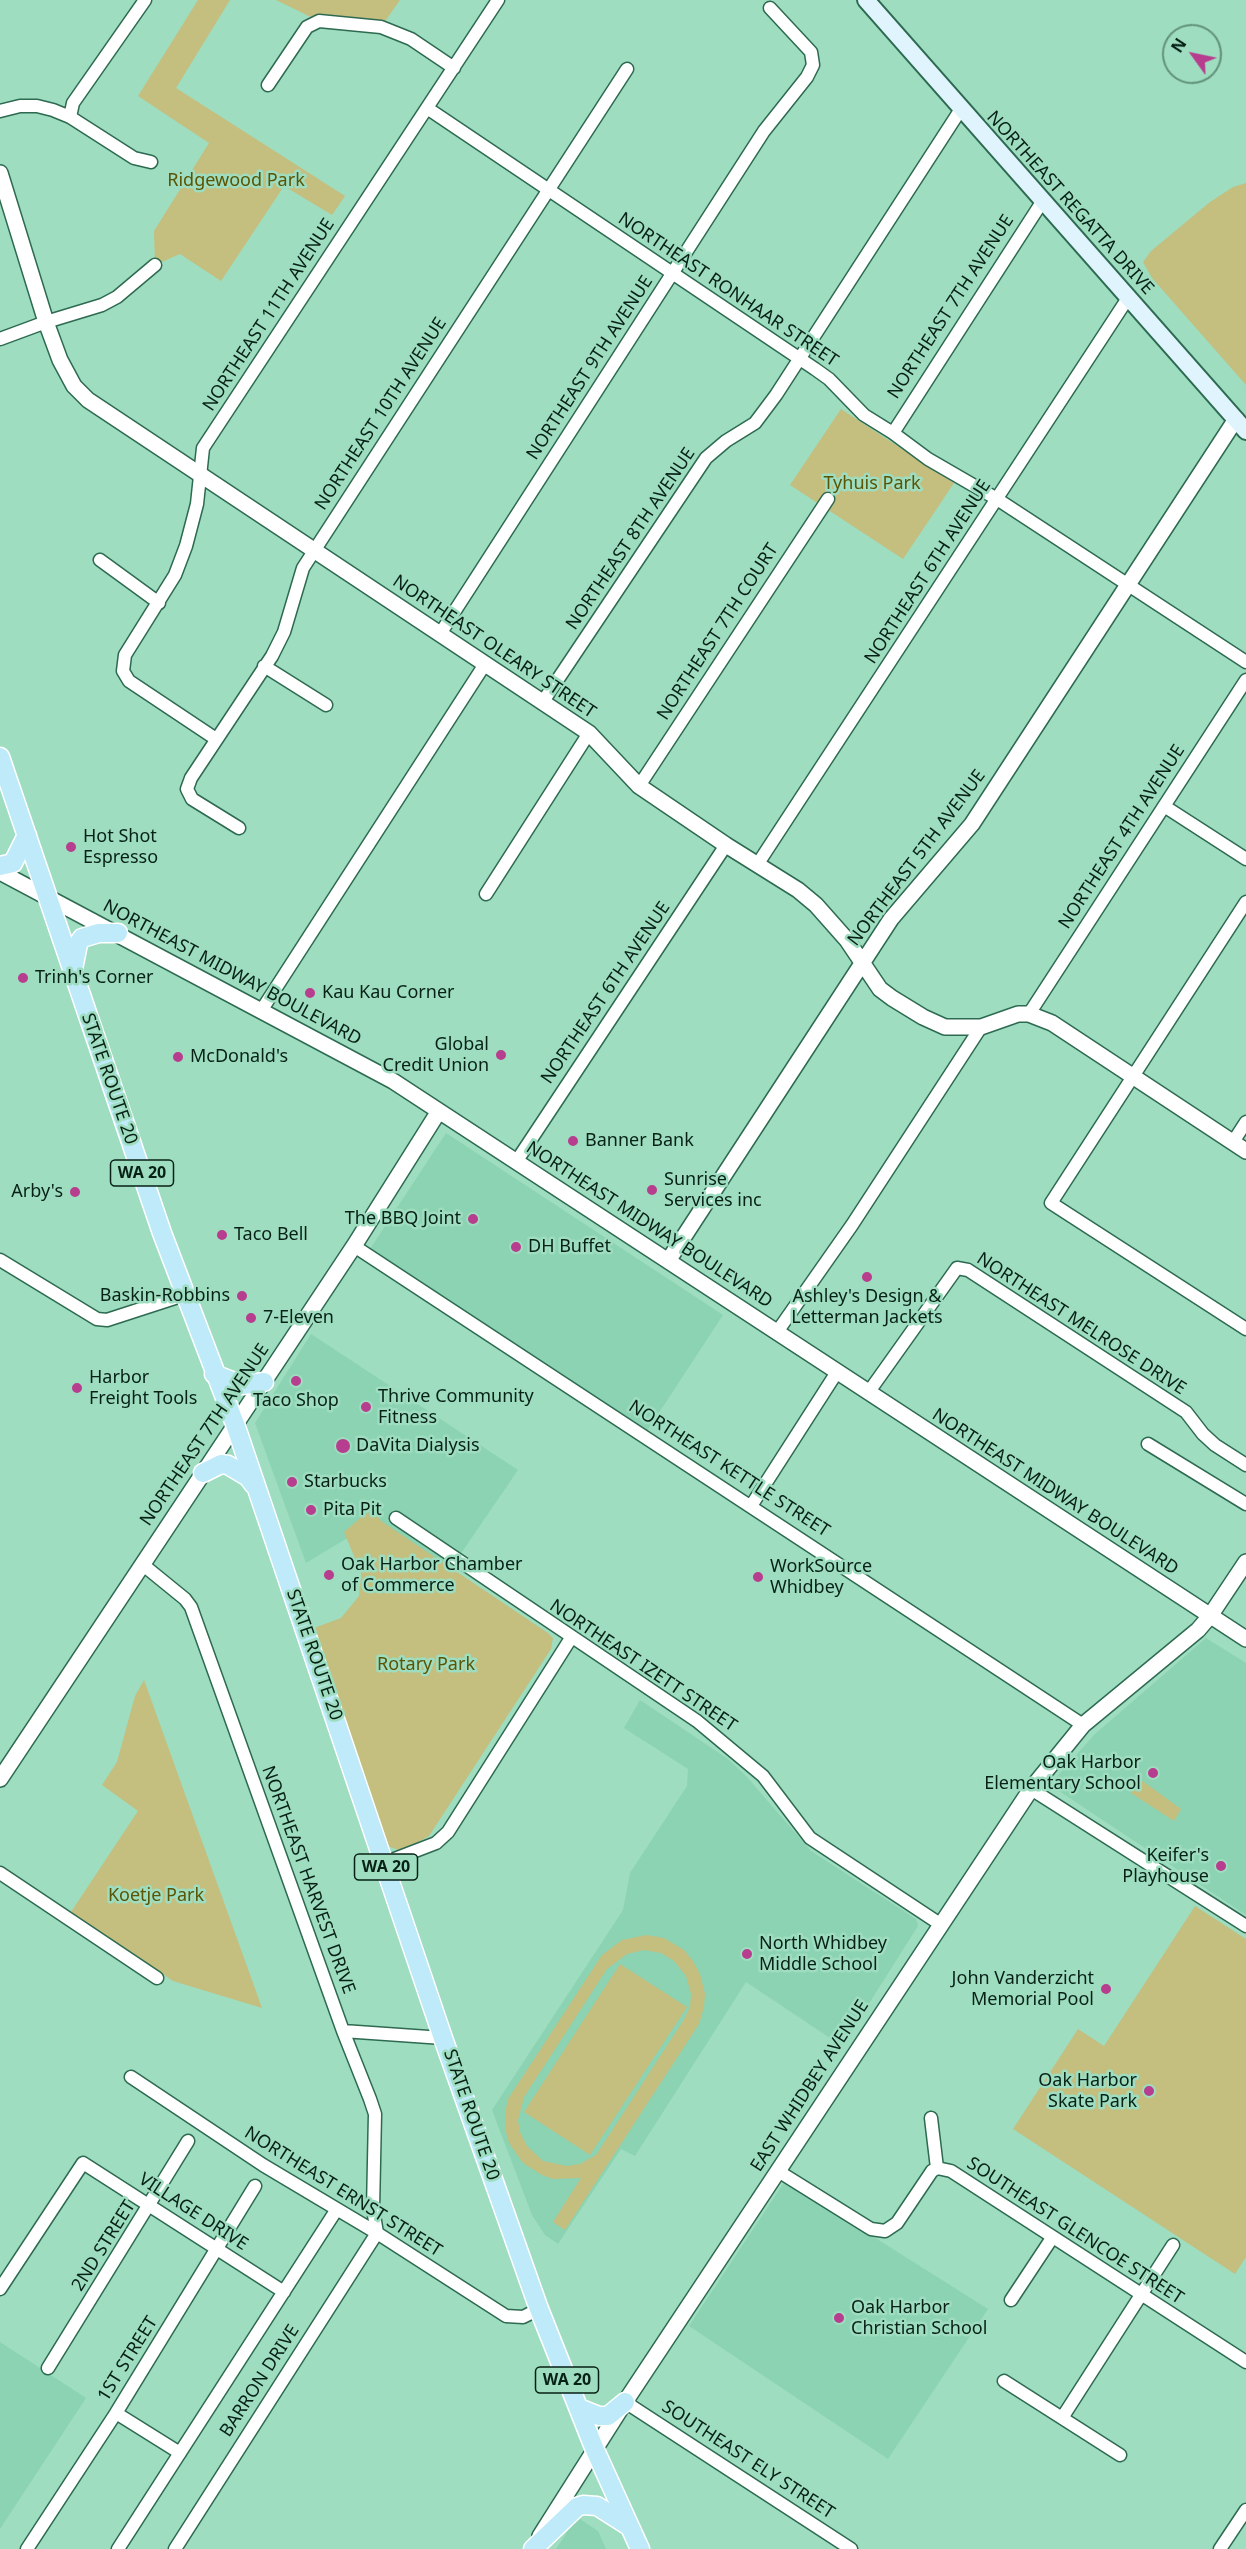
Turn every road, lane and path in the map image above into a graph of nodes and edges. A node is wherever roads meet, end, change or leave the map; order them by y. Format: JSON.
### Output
{"nodes":[{"id":1,"x":498,"y":0,"type":"edge"},
{"id":2,"x":866,"y":0,"type":"edge"},
{"id":3,"x":141,"y":1,"type":"edge"},
{"id":4,"x":770,"y":8,"type":"dead end"},
{"id":5,"x":454,"y":68,"type":"junction"},
{"id":6,"x":627,"y":69,"type":"dead end"},
{"id":7,"x":268,"y":85,"type":"dead end"},
{"id":8,"x":427,"y":108,"type":"junction"},
{"id":9,"x":961,"y":109,"type":"junction"},
{"id":10,"x":0,"y":111,"type":"edge"},
{"id":11,"x":70,"y":117,"type":"junction"},
{"id":12,"x":151,"y":162,"type":"dead end"},
{"id":13,"x":0,"y":173,"type":"edge"},
{"id":14,"x":548,"y":190,"type":"junction"},
{"id":15,"x":1042,"y":202,"type":"junction"},
{"id":16,"x":155,"y":265,"type":"dead end"},
{"id":17,"x":673,"y":272,"type":"junction"},
{"id":18,"x":1128,"y":298,"type":"junction"},
{"id":19,"x":46,"y":322,"type":"junction"},
{"id":20,"x":0,"y":339,"type":"edge"},
{"id":21,"x":798,"y":357,"type":"junction"},
{"id":22,"x":1241,"y":425,"type":"edge"},
{"id":23,"x":892,"y":433,"type":"junction"},
{"id":24,"x":199,"y":472,"type":"junction"},
{"id":25,"x":828,"y":499,"type":"dead end"},
{"id":26,"x":997,"y":499,"type":"junction"},
{"id":27,"x":315,"y":550,"type":"junction"},
{"id":28,"x":100,"y":560,"type":"dead end"},
{"id":29,"x":1129,"y":586,"type":"junction"},
{"id":30,"x":159,"y":603,"type":"junction"},
{"id":31,"x":440,"y":634,"type":"junction"},
{"id":32,"x":1246,"y":662,"type":"edge"},
{"id":33,"x":485,"y":664,"type":"junction"},
{"id":34,"x":264,"y":666,"type":"junction"},
{"id":35,"x":1246,"y":680,"type":"edge"},
{"id":36,"x":542,"y":703,"type":"junction"},
{"id":37,"x":326,"y":705,"type":"dead end"},
{"id":38,"x":589,"y":733,"type":"junction"},
{"id":39,"x":216,"y":739,"type":"junction"},
{"id":40,"x":0,"y":757,"type":"edge"},
{"id":41,"x":639,"y":786,"type":"junction"},
{"id":42,"x":1164,"y":806,"type":"junction"},
{"id":43,"x":239,"y":828,"type":"dead end"},
{"id":44,"x":27,"y":835,"type":"junction"},
{"id":45,"x":726,"y":845,"type":"junction"},
{"id":46,"x":1246,"y":859,"type":"edge"},
{"id":47,"x":757,"y":865,"type":"junction"},
{"id":48,"x":0,"y":866,"type":"edge"},
{"id":49,"x":0,"y":872,"type":"edge"},
{"id":50,"x":486,"y":894,"type":"dead end"},
{"id":51,"x":48,"y":898,"type":"junction"},
{"id":52,"x":1246,"y":902,"type":"edge"},
{"id":53,"x":118,"y":933,"type":"junction"},
{"id":54,"x":861,"y":964,"type":"junction"},
{"id":55,"x":73,"y":971,"type":"junction"},
{"id":56,"x":261,"y":1011,"type":"junction"},
{"id":57,"x":1029,"y":1014,"type":"junction"},
{"id":58,"x":981,"y":1027,"type":"junction"},
{"id":59,"x":1132,"y":1075,"type":"junction"},
{"id":60,"x":439,"y":1111,"type":"junction"},
{"id":61,"x":1246,"y":1122,"type":"edge"},
{"id":62,"x":1233,"y":1142,"type":"junction"},
{"id":63,"x":1246,"y":1151,"type":"edge"},
{"id":64,"x":516,"y":1162,"type":"junction"},
{"id":65,"x":354,"y":1245,"type":"junction"},
{"id":66,"x":0,"y":1260,"type":"edge"},
{"id":67,"x":668,"y":1261,"type":"junction"},
{"id":68,"x":184,"y":1295,"type":"junction"},
{"id":69,"x":1246,"y":1329,"type":"edge"},
{"id":70,"x":777,"y":1332,"type":"junction"},
{"id":71,"x":837,"y":1372,"type":"junction"},
{"id":72,"x":214,"y":1374,"type":"junction"},
{"id":73,"x":264,"y":1382,"type":"junction"},
{"id":74,"x":868,"y":1393,"type":"junction"},
{"id":75,"x":235,"y":1424,"type":"junction"},
{"id":76,"x":1148,"y":1444,"type":"dead end"},
{"id":77,"x":1246,"y":1465,"type":"edge"},
{"id":78,"x":203,"y":1473,"type":"junction"},
{"id":79,"x":256,"y":1487,"type":"junction"},
{"id":80,"x":1246,"y":1504,"type":"edge"},
{"id":81,"x":751,"y":1506,"type":"junction"},
{"id":82,"x":396,"y":1518,"type":"dead end"},
{"id":83,"x":1246,"y":1562,"type":"edge"},
{"id":84,"x":142,"y":1564,"type":"junction"},
{"id":85,"x":1210,"y":1616,"type":"junction"},
{"id":86,"x":572,"y":1638,"type":"junction"},
{"id":87,"x":1246,"y":1639,"type":"edge"},
{"id":88,"x":1083,"y":1725,"type":"junction"},
{"id":89,"x":0,"y":1779,"type":"edge"},
{"id":90,"x":1031,"y":1789,"type":"junction"},
{"id":91,"x":384,"y":1863,"type":"junction"},
{"id":92,"x":0,"y":1873,"type":"edge"},
{"id":93,"x":940,"y":1924,"type":"junction"},
{"id":94,"x":1246,"y":1926,"type":"edge"},
{"id":95,"x":157,"y":1978,"type":"dead end"},
{"id":96,"x":343,"y":2031,"type":"junction"},
{"id":97,"x":443,"y":2038,"type":"junction"},
{"id":98,"x":131,"y":2077,"type":"dead end"},
{"id":99,"x":931,"y":2118,"type":"dead end"},
{"id":100,"x":188,"y":2141,"type":"dead end"},
{"id":101,"x":938,"y":2168,"type":"junction"},
{"id":102,"x":778,"y":2171,"type":"junction"},
{"id":103,"x":255,"y":2186,"type":"dead end"},
{"id":104,"x":150,"y":2205,"type":"junction"},
{"id":105,"x":337,"y":2209,"type":"junction"},
{"id":106,"x":377,"y":2233,"type":"junction"},
{"id":107,"x":1052,"y":2238,"type":"junction"},
{"id":108,"x":1173,"y":2245,"type":"dead end"},
{"id":109,"x":217,"y":2249,"type":"junction"},
{"id":110,"x":0,"y":2289,"type":"edge"},
{"id":111,"x":284,"y":2292,"type":"junction"},
{"id":112,"x":1141,"y":2295,"type":"junction"},
{"id":113,"x":1011,"y":2300,"type":"dead end"},
{"id":114,"x":539,"y":2309,"type":"junction"},
{"id":115,"x":1246,"y":2362,"type":"edge"},
{"id":116,"x":48,"y":2368,"type":"dead end"},
{"id":117,"x":1004,"y":2381,"type":"dead end"},
{"id":118,"x":625,"y":2402,"type":"junction"},
{"id":119,"x":579,"y":2408,"type":"junction"},
{"id":120,"x":116,"y":2413,"type":"junction"},
{"id":121,"x":1062,"y":2418,"type":"junction"},
{"id":122,"x":596,"y":2450,"type":"junction"},
{"id":123,"x":180,"y":2453,"type":"junction"},
{"id":124,"x":1120,"y":2455,"type":"dead end"},
{"id":125,"x":1246,"y":2510,"type":"edge"},
{"id":126,"x":630,"y":2527,"type":"junction"},
{"id":127,"x":27,"y":2549,"type":"edge"},
{"id":128,"x":118,"y":2549,"type":"edge"},
{"id":129,"x":175,"y":2549,"type":"edge"},
{"id":130,"x":532,"y":2549,"type":"edge"},
{"id":131,"x":640,"y":2549,"type":"edge"},
{"id":132,"x":851,"y":2549,"type":"edge"},
{"id":133,"x":1220,"y":2549,"type":"edge"}],
"edges":[{"from":1,"to":5,"type":"street","name":"NORTHEAST 11TH AVENUE"},
{"from":2,"to":9,"type":"main road","name":"NORTHEAST REGATTA DRIVE"},
{"from":3,"to":11,"type":"street"},
{"from":4,"to":17,"type":"street","name":"NORTHEAST 9TH AVENUE"},
{"from":5,"to":7,"type":"street"},
{"from":5,"to":8,"type":"street","name":"NORTHEAST 11TH AVENUE"},
{"from":6,"to":14,"type":"street","name":"NORTHEAST 10TH AVENUE"},
{"from":8,"to":14,"type":"street","name":"NORTHEAST RONHAAR STREET"},
{"from":8,"to":24,"type":"street","name":"NORTHEAST 11TH AVENUE"},
{"from":9,"to":15,"type":"main road","name":"NORTHEAST REGATTA DRIVE"},
{"from":9,"to":21,"type":"street","name":"NORTHEAST 8TH AVENUE"},
{"from":10,"to":11,"type":"street"},
{"from":11,"to":12,"type":"street"},
{"from":13,"to":19,"type":"street","name":"NORTHEAST OLEARY STREET"},
{"from":14,"to":17,"type":"street","name":"NORTHEAST RONHAAR STREET"},
{"from":14,"to":27,"type":"street","name":"NORTHEAST 10TH AVENUE"},
{"from":15,"to":18,"type":"main road","name":"NORTHEAST REGATTA DRIVE"},
{"from":15,"to":23,"type":"street","name":"NORTHEAST 7TH AVENUE"},
{"from":16,"to":19,"type":"street"},
{"from":17,"to":21,"type":"street","name":"NORTHEAST RONHAAR STREET"},
{"from":17,"to":31,"type":"street","name":"NORTHEAST 9TH AVENUE"},
{"from":18,"to":22,"type":"main road","name":"NORTHEAST REGATTA DRIVE"},
{"from":18,"to":26,"type":"street","name":"NORTHEAST 6TH AVENUE"},
{"from":19,"to":20,"type":"street"},
{"from":19,"to":24,"type":"street","name":"NORTHEAST OLEARY STREET"},
{"from":21,"to":23,"type":"street","name":"NORTHEAST RONHAAR STREET"},
{"from":21,"to":36,"type":"street","name":"NORTHEAST 8TH AVENUE"},
{"from":22,"to":29,"type":"street","name":"NORTHEAST 5TH AVENUE"},
{"from":23,"to":26,"type":"street","name":"NORTHEAST RONHAAR STREET"},
{"from":24,"to":27,"type":"street","name":"NORTHEAST OLEARY STREET"},
{"from":24,"to":30,"type":"street","name":"NORTHEAST 11TH AVENUE"},
{"from":25,"to":41,"type":"street","name":"NORTHEAST 7TH COURT"},
{"from":26,"to":29,"type":"street","name":"NORTHEAST RONHAAR STREET"},
{"from":26,"to":47,"type":"street","name":"NORTHEAST 6TH AVENUE"},
{"from":27,"to":31,"type":"street","name":"NORTHEAST OLEARY STREET"},
{"from":27,"to":34,"type":"street","name":"NORTHEAST 10TH AVENUE"},
{"from":28,"to":30,"type":"street"},
{"from":29,"to":32,"type":"street","name":"NORTHEAST RONHAAR STREET"},
{"from":29,"to":54,"type":"street","name":"NORTHEAST 5TH AVENUE"},
{"from":30,"to":39,"type":"street","name":"NORTHEAST 11TH AVENUE"},
{"from":31,"to":33,"type":"street","name":"NORTHEAST OLEARY STREET"},
{"from":33,"to":36,"type":"street","name":"NORTHEAST OLEARY STREET"},
{"from":33,"to":56,"type":"street"},
{"from":34,"to":37,"type":"street"},
{"from":34,"to":39,"type":"street","name":"NORTHEAST 10TH AVENUE"},
{"from":35,"to":42,"type":"street","name":"NORTHEAST 4TH AVENUE"},
{"from":36,"to":38,"type":"street","name":"NORTHEAST OLEARY STREET"},
{"from":38,"to":41,"type":"street","name":"NORTHEAST OLEARY STREET"},
{"from":38,"to":50,"type":"street"},
{"from":39,"to":43,"type":"street","name":"NORTHEAST 10TH AVENUE"},
{"from":40,"to":44,"type":"main road","name":"STATE ROUTE 20","number":"WA 20"},
{"from":41,"to":45,"type":"street","name":"NORTHEAST OLEARY STREET"},
{"from":42,"to":46,"type":"street"},
{"from":42,"to":57,"type":"street","name":"NORTHEAST 4TH AVENUE"},
{"from":44,"to":48,"type":"main road"},
{"from":44,"to":51,"type":"main road","name":"STATE ROUTE 20","number":"WA 20"},
{"from":45,"to":47,"type":"street","name":"NORTHEAST OLEARY STREET"},
{"from":45,"to":64,"type":"street","name":"NORTHEAST 6TH AVENUE"},
{"from":47,"to":54,"type":"street","name":"NORTHEAST OLEARY STREET"},
{"from":49,"to":51,"type":"street","name":"NORTHEAST MIDWAY BOULEVARD"},
{"from":51,"to":53,"type":"street","name":"NORTHEAST MIDWAY BOULEVARD"},
{"from":51,"to":55,"type":"main road","name":"STATE ROUTE 20","number":"WA 20"},
{"from":52,"to":59,"type":"street"},
{"from":53,"to":55,"type":"main road"},
{"from":53,"to":56,"type":"street","name":"NORTHEAST MIDWAY BOULEVARD"},
{"from":54,"to":58,"type":"street","name":"NORTHEAST OLEARY STREET"},
{"from":54,"to":67,"type":"street","name":"NORTHEAST 5TH AVENUE"},
{"from":55,"to":68,"type":"main road","name":"STATE ROUTE 20","number":"WA 20"},
{"from":56,"to":60,"type":"street","name":"NORTHEAST MIDWAY BOULEVARD"},
{"from":57,"to":58,"type":"street","name":"NORTHEAST OLEARY STREET"},
{"from":57,"to":59,"type":"street"},
{"from":58,"to":70,"type":"street"},
{"from":59,"to":62,"type":"street"},
{"from":59,"to":69,"type":"street"},
{"from":60,"to":64,"type":"street","name":"NORTHEAST MIDWAY BOULEVARD"},
{"from":60,"to":65,"type":"street","name":"NORTHEAST 7TH AVENUE"},
{"from":61,"to":62,"type":"street"},
{"from":62,"to":63,"type":"street"},
{"from":64,"to":67,"type":"street","name":"NORTHEAST MIDWAY BOULEVARD"},
{"from":65,"to":73,"type":"street","name":"NORTHEAST 7TH AVENUE"},
{"from":65,"to":81,"type":"street","name":"NORTHEAST KETTLE STREET"},
{"from":66,"to":68,"type":"street"},
{"from":67,"to":70,"type":"street","name":"NORTHEAST MIDWAY BOULEVARD"},
{"from":68,"to":72,"type":"main road","name":"STATE ROUTE 20","number":"WA 20"},
{"from":70,"to":71,"type":"street","name":"NORTHEAST MIDWAY BOULEVARD"},
{"from":71,"to":74,"type":"street","name":"NORTHEAST MIDWAY BOULEVARD"},
{"from":71,"to":81,"type":"street"},
{"from":72,"to":73,"type":"main road"},
{"from":72,"to":75,"type":"main road","name":"STATE ROUTE 20","number":"WA 20"},
{"from":73,"to":75,"type":"street","name":"NORTHEAST 7TH AVENUE"},
{"from":74,"to":77,"type":"street","name":"NORTHEAST MELROSE DRIVE"},
{"from":74,"to":85,"type":"street","name":"NORTHEAST MIDWAY BOULEVARD"},
{"from":75,"to":78,"type":"street","name":"NORTHEAST 7TH AVENUE"},
{"from":75,"to":79,"type":"main road","name":"STATE ROUTE 20","number":"WA 20"},
{"from":76,"to":80,"type":"street"},
{"from":78,"to":79,"type":"main road"},
{"from":78,"to":84,"type":"street","name":"NORTHEAST 7TH AVENUE"},
{"from":79,"to":91,"type":"main road","name":"STATE ROUTE 20","number":"WA 20"},
{"from":81,"to":88,"type":"street","name":"NORTHEAST KETTLE STREET"},
{"from":82,"to":86,"type":"street","name":"NORTHEAST IZETT STREET"},
{"from":83,"to":85,"type":"street","name":"EAST WHIDBEY AVENUE"},
{"from":84,"to":89,"type":"street","name":"NORTHEAST 7TH AVENUE"},
{"from":84,"to":96,"type":"street","name":"NORTHEAST HARVEST DRIVE"},
{"from":85,"to":87,"type":"street","name":"NORTHEAST MIDWAY BOULEVARD"},
{"from":85,"to":88,"type":"street","name":"EAST WHIDBEY AVENUE"},
{"from":86,"to":91,"type":"street"},
{"from":86,"to":93,"type":"street","name":"NORTHEAST IZETT STREET"},
{"from":88,"to":90,"type":"street","name":"EAST WHIDBEY AVENUE"},
{"from":90,"to":93,"type":"street","name":"EAST WHIDBEY AVENUE"},
{"from":90,"to":94,"type":"street"},
{"from":91,"to":97,"type":"main road","name":"STATE ROUTE 20","number":"WA 20"},
{"from":92,"to":95,"type":"street"},
{"from":93,"to":102,"type":"street","name":"EAST WHIDBEY AVENUE"},
{"from":96,"to":97,"type":"street"},
{"from":96,"to":106,"type":"street","name":"NORTHEAST HARVEST DRIVE"},
{"from":97,"to":114,"type":"main road","name":"STATE ROUTE 20","number":"WA 20"},
{"from":98,"to":105,"type":"street","name":"NORTHEAST ERNST STREET"},
{"from":99,"to":101,"type":"street"},
{"from":100,"to":104,"type":"street","name":"2ND STREET"},
{"from":101,"to":102,"type":"street","name":"SOUTHEAST GLENCOE STREET"},
{"from":101,"to":107,"type":"street","name":"SOUTHEAST GLENCOE STREET"},
{"from":102,"to":118,"type":"street","name":"EAST WHIDBEY AVENUE"},
{"from":103,"to":109,"type":"street","name":"1ST STREET"},
{"from":104,"to":109,"type":"street","name":"VILLAGE DRIVE"},
{"from":104,"to":110,"type":"street","name":"VILLAGE DRIVE"},
{"from":104,"to":116,"type":"street","name":"2ND STREET"},
{"from":105,"to":106,"type":"street","name":"NORTHEAST ERNST STREET"},
{"from":105,"to":111,"type":"street"},
{"from":106,"to":114,"type":"street","name":"NORTHEAST ERNST STREET"},
{"from":106,"to":129,"type":"street","name":"BARRON DRIVE"},
{"from":107,"to":112,"type":"street","name":"SOUTHEAST GLENCOE STREET"},
{"from":107,"to":113,"type":"street"},
{"from":108,"to":112,"type":"street"},
{"from":109,"to":111,"type":"street","name":"VILLAGE DRIVE"},
{"from":109,"to":120,"type":"street","name":"1ST STREET"},
{"from":111,"to":123,"type":"street"},
{"from":112,"to":115,"type":"street","name":"SOUTHEAST GLENCOE STREET"},
{"from":112,"to":121,"type":"street"},
{"from":114,"to":119,"type":"main road","name":"STATE ROUTE 20","number":"WA 20"},
{"from":117,"to":121,"type":"street"},
{"from":118,"to":119,"type":"main road"},
{"from":118,"to":122,"type":"street","name":"EAST WHIDBEY AVENUE"},
{"from":118,"to":132,"type":"street","name":"SOUTHEAST ELY STREET"},
{"from":119,"to":122,"type":"main road","name":"STATE ROUTE 20","number":"WA 20"},
{"from":120,"to":123,"type":"street"},
{"from":120,"to":127,"type":"street","name":"1ST STREET"},
{"from":121,"to":124,"type":"street"},
{"from":122,"to":126,"type":"main road","name":"STATE ROUTE 20","number":"WA 20"},
{"from":122,"to":130,"type":"street","name":"EAST WHIDBEY AVENUE"},
{"from":123,"to":128,"type":"street"},
{"from":125,"to":133,"type":"street"},
{"from":126,"to":130,"type":"main road"},
{"from":126,"to":131,"type":"main road","name":"STATE ROUTE 20","number":"WA 20"}]}
